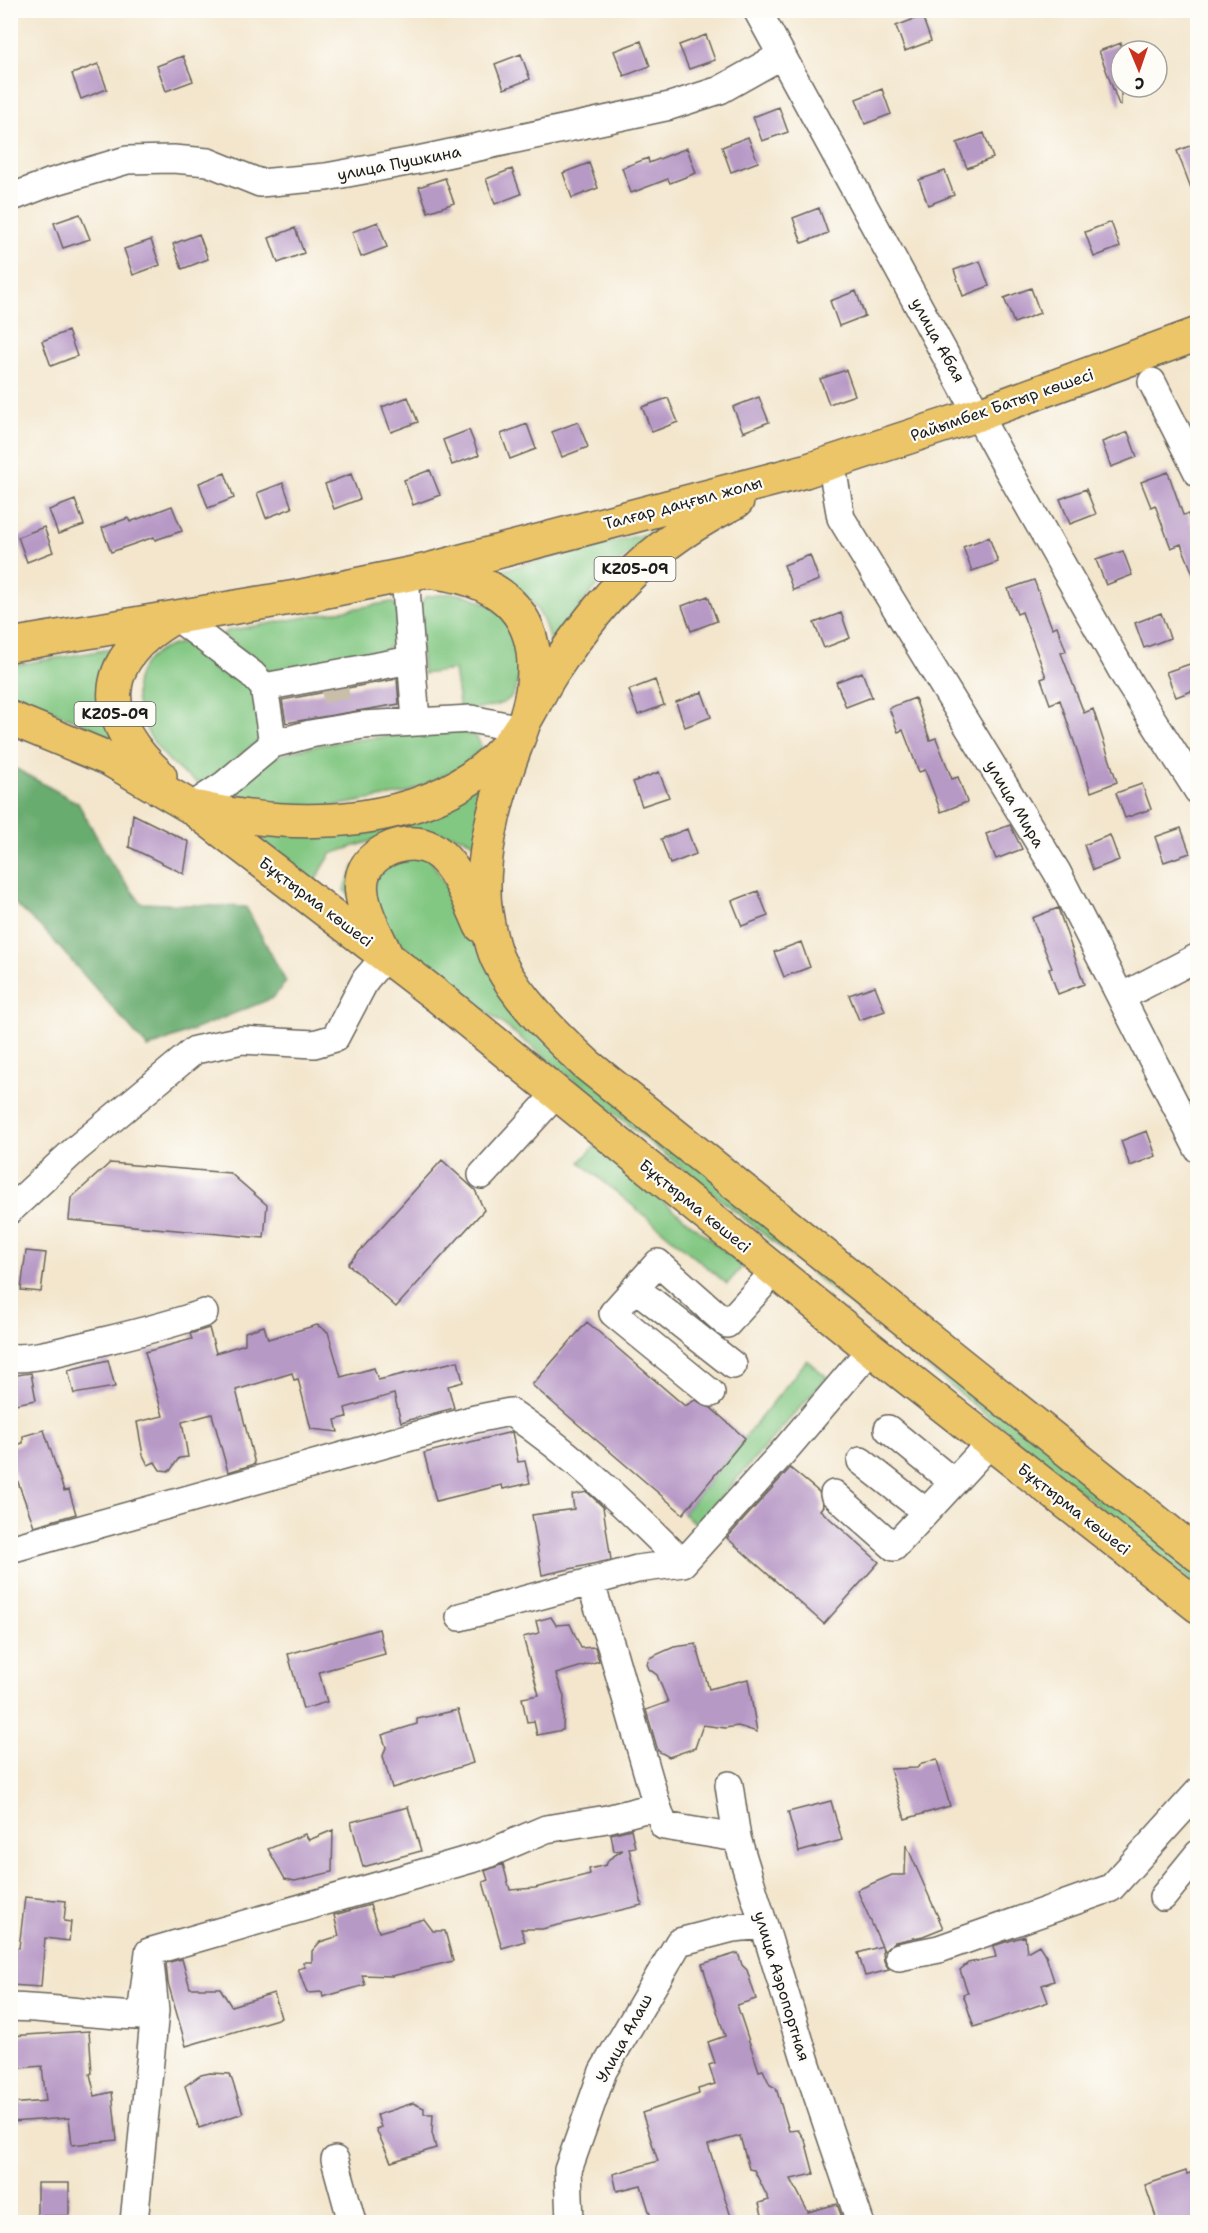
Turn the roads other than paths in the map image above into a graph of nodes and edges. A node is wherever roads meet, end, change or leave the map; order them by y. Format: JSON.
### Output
{"nodes":[{"id":1,"x":757,"y":10,"type":"edge"},
{"id":2,"x":782,"y":55,"type":"junction"},
{"id":3,"x":10,"y":198,"type":"edge"},
{"id":4,"x":1197,"y":334,"type":"edge"},
{"id":5,"x":1152,"y":382,"type":"dead end"},
{"id":6,"x":979,"y":414,"type":"junction"},
{"id":7,"x":818,"y":466,"type":"junction"},
{"id":8,"x":1197,"y":473,"type":"edge"},
{"id":9,"x":414,"y":573,"type":"junction"},
{"id":10,"x":175,"y":616,"type":"junction"},
{"id":11,"x":10,"y":645,"type":"edge"},
{"id":12,"x":411,"y":660,"type":"junction"},
{"id":13,"x":264,"y":687,"type":"junction"},
{"id":14,"x":10,"y":718,"type":"edge"},
{"id":15,"x":416,"y":721,"type":"junction"},
{"id":16,"x":521,"y":729,"type":"junction"},
{"id":17,"x":273,"y":744,"type":"junction"},
{"id":18,"x":1197,"y":791,"type":"edge"},
{"id":19,"x":191,"y":807,"type":"junction"},
{"id":20,"x":386,"y":956,"type":"junction"},
{"id":21,"x":1197,"y":957,"type":"edge"},
{"id":22,"x":499,"y":963,"type":"junction"},
{"id":23,"x":1121,"y":997,"type":"junction"},
{"id":24,"x":557,"y":1093,"type":"junction"},
{"id":25,"x":1197,"y":1149,"type":"edge"},
{"id":26,"x":482,"y":1174,"type":"dead end"},
{"id":27,"x":10,"y":1210,"type":"edge"},
{"id":28,"x":775,"y":1271,"type":"junction"},
{"id":29,"x":635,"y":1288,"type":"junction"},
{"id":30,"x":204,"y":1313,"type":"dead end"},
{"id":31,"x":871,"y":1349,"type":"junction"},
{"id":32,"x":10,"y":1358,"type":"edge"},
{"id":33,"x":733,"y":1365,"type":"dead end"},
{"id":34,"x":711,"y":1393,"type":"dead end"},
{"id":35,"x":888,"y":1429,"type":"dead end"},
{"id":36,"x":990,"y":1443,"type":"junction"},
{"id":37,"x":861,"y":1461,"type":"dead end"},
{"id":38,"x":953,"y":1482,"type":"junction"},
{"id":39,"x":834,"y":1494,"type":"dead end"},
{"id":40,"x":926,"y":1512,"type":"junction"},
{"id":41,"x":10,"y":1549,"type":"edge"},
{"id":42,"x":1197,"y":1555,"type":"edge"},
{"id":43,"x":683,"y":1563,"type":"junction"},
{"id":44,"x":590,"y":1582,"type":"junction"},
{"id":45,"x":1197,"y":1606,"type":"edge"},
{"id":46,"x":460,"y":1617,"type":"dead end"},
{"id":47,"x":729,"y":1785,"type":"dead end"},
{"id":48,"x":1197,"y":1792,"type":"edge"},
{"id":49,"x":657,"y":1806,"type":"junction"},
{"id":50,"x":737,"y":1838,"type":"junction"},
{"id":51,"x":1197,"y":1854,"type":"edge"},
{"id":52,"x":1163,"y":1897,"type":"dead end"},
{"id":53,"x":764,"y":1924,"type":"junction"},
{"id":54,"x":149,"y":1952,"type":"junction"},
{"id":55,"x":899,"y":1957,"type":"dead end"},
{"id":56,"x":10,"y":2007,"type":"edge"},
{"id":57,"x":335,"y":2160,"type":"dead end"},
{"id":58,"x":134,"y":2223,"type":"edge"},
{"id":59,"x":352,"y":2223,"type":"edge"},
{"id":60,"x":570,"y":2223,"type":"edge"},
{"id":61,"x":860,"y":2223,"type":"edge"}],
"edges":[{"from":1,"to":2,"type":"street","name":"улица Абая"},
{"from":2,"to":3,"type":"street","name":"улица Пушкина"},
{"from":2,"to":6,"type":"street","name":"улица Абая"},
{"from":4,"to":6,"type":"main road","name":"Райымбек Батыр көшесі","number":"KZ05-09"},
{"from":5,"to":8,"type":"street"},
{"from":6,"to":7,"type":"main road","name":"Райымбек Батыр көшесі","number":"KZ05-09"},
{"from":6,"to":18,"type":"street","name":"улица Абая"},
{"from":7,"to":9,"type":"main road","name":"Талғар даңғыл жолы","number":"KZ05-09"},
{"from":7,"to":16,"type":"main road","name":"Талғар даңғыл жолы","number":"KZ05-09"},
{"from":7,"to":23,"type":"street","name":"улица Мира"},
{"from":9,"to":10,"type":"main road","name":"Талғар даңғыл жолы","number":"KZ05-09"},
{"from":9,"to":12,"type":"street"},
{"from":9,"to":16,"type":"main road","number":"KZ05-09"},
{"from":10,"to":11,"type":"main road","name":"Талғар даңғыл жолы","number":"KZ05-09"},
{"from":10,"to":13,"type":"street"},
{"from":10,"to":19,"type":"main road","name":"Талғар даңғыл жолы","number":"KZ05-09"},
{"from":12,"to":13,"type":"street"},
{"from":12,"to":15,"type":"street"},
{"from":13,"to":17,"type":"street"},
{"from":14,"to":19,"type":"main road","number":"KZ05-09"},
{"from":15,"to":16,"type":"street"},
{"from":15,"to":17,"type":"street"},
{"from":16,"to":19,"type":"main road","number":"KZ05-09"},
{"from":16,"to":22,"type":"main road"},
{"from":17,"to":19,"type":"street"},
{"from":19,"to":20,"type":"main road","name":"Бұқтырма көшесі"},
{"from":20,"to":22,"type":"main road"},
{"from":20,"to":24,"type":"main road","name":"Бұқтырма көшесі"},
{"from":20,"to":27,"type":"street"},
{"from":21,"to":23,"type":"street"},
{"from":22,"to":42,"type":"main road"},
{"from":23,"to":25,"type":"street","name":"улица Мира"},
{"from":24,"to":26,"type":"street"},
{"from":24,"to":28,"type":"main road","name":"Бұқтырма көшесі"},
{"from":28,"to":29,"type":"street"},
{"from":28,"to":31,"type":"main road","name":"Бұқтырма көшесі"},
{"from":29,"to":33,"type":"street"},
{"from":29,"to":34,"type":"street"},
{"from":30,"to":32,"type":"street"},
{"from":31,"to":36,"type":"main road","name":"Бұқтырма көшесі"},
{"from":31,"to":43,"type":"street"},
{"from":35,"to":38,"type":"street"},
{"from":36,"to":38,"type":"street"},
{"from":36,"to":45,"type":"main road","name":"Бұқтырма көшесі"},
{"from":37,"to":40,"type":"street"},
{"from":38,"to":40,"type":"street"},
{"from":39,"to":40,"type":"street"},
{"from":41,"to":43,"type":"street"},
{"from":43,"to":44,"type":"street"},
{"from":44,"to":46,"type":"street"},
{"from":44,"to":49,"type":"street"},
{"from":47,"to":50,"type":"street","name":"улица Аэропортная"},
{"from":48,"to":55,"type":"street"},
{"from":49,"to":50,"type":"street"},
{"from":49,"to":54,"type":"street"},
{"from":50,"to":53,"type":"street","name":"улица Аэропортная"},
{"from":51,"to":52,"type":"street"},
{"from":53,"to":60,"type":"street","name":"Улица Алаш"},
{"from":53,"to":61,"type":"street","name":"улица Аэропортная"},
{"from":54,"to":56,"type":"street"},
{"from":54,"to":58,"type":"street"},
{"from":57,"to":59,"type":"street"}]}
